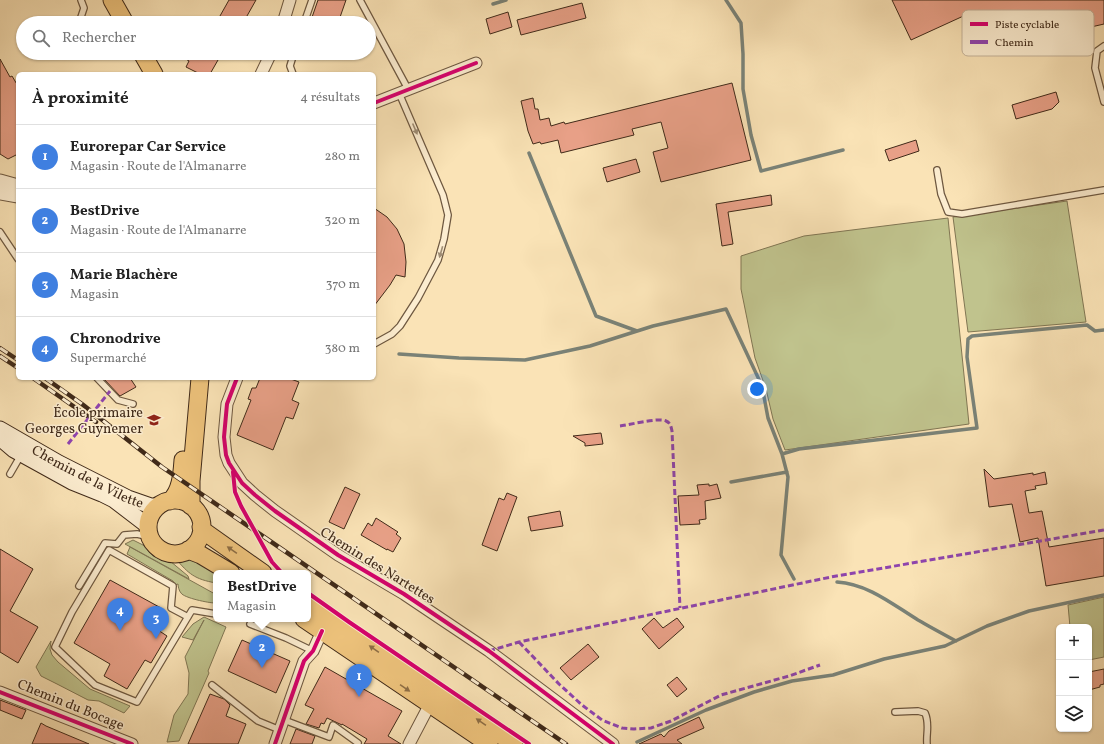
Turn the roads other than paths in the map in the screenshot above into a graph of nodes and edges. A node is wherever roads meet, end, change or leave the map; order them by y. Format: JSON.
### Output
{"nodes":[{"id":1,"x":81,"y":0,"type":"edge"},
{"id":2,"x":101,"y":0,"type":"edge"},
{"id":3,"x":112,"y":0,"type":"edge"},
{"id":4,"x":290,"y":0,"type":"edge"},
{"id":5,"x":312,"y":0,"type":"edge"},
{"id":6,"x":360,"y":0,"type":"edge"},
{"id":7,"x":81,"y":16,"type":"edge"},
{"id":8,"x":110,"y":16,"type":"edge"},
{"id":9,"x":121,"y":16,"type":"edge"},
{"id":10,"x":285,"y":16,"type":"edge"},
{"id":11,"x":306,"y":16,"type":"edge"},
{"id":12,"x":369,"y":16,"type":"edge"},
{"id":13,"x":376,"y":29,"type":"edge"},
{"id":14,"x":1104,"y":46,"type":"edge"},
{"id":15,"x":134,"y":60,"type":"edge"},
{"id":16,"x":146,"y":60,"type":"edge"},
{"id":17,"x":268,"y":60,"type":"edge"},
{"id":18,"x":292,"y":60,"type":"edge"},
{"id":19,"x":476,"y":63,"type":"dead end"},
{"id":20,"x":140,"y":72,"type":"edge"},
{"id":21,"x":153,"y":72,"type":"edge"},
{"id":22,"x":262,"y":72,"type":"edge"},
{"id":23,"x":292,"y":72,"type":"edge"},
{"id":24,"x":404,"y":91,"type":"junction"},
{"id":25,"x":376,"y":102,"type":"edge"},
{"id":26,"x":1104,"y":102,"type":"edge"},
{"id":27,"x":937,"y":170,"type":"dead end"},
{"id":28,"x":0,"y":181,"type":"edge"},
{"id":29,"x":16,"y":185,"type":"edge"},
{"id":30,"x":1104,"y":190,"type":"edge"},
{"id":31,"x":0,"y":193,"type":"edge"},
{"id":32,"x":16,"y":196,"type":"edge"},
{"id":33,"x":0,"y":232,"type":"edge"},
{"id":34,"x":16,"y":256,"type":"edge"},
{"id":35,"x":376,"y":343,"type":"edge"},
{"id":36,"x":99,"y":380,"type":"edge"},
{"id":37,"x":198,"y":380,"type":"edge"},
{"id":38,"x":198,"y":380,"type":"edge"},
{"id":39,"x":236,"y":380,"type":"edge"},
{"id":40,"x":133,"y":404,"type":"dead end"},
{"id":41,"x":0,"y":429,"type":"edge"},
{"id":42,"x":0,"y":438,"type":"edge"},
{"id":43,"x":24,"y":449,"type":"junction"},
{"id":44,"x":10,"y":474,"type":"dead end"},
{"id":45,"x":164,"y":503,"type":"junction"},
{"id":46,"x":192,"y":506,"type":"junction"},
{"id":47,"x":201,"y":527,"type":"junction"},
{"id":48,"x":149,"y":531,"type":"junction"},
{"id":49,"x":109,"y":547,"type":"junction"},
{"id":50,"x":188,"y":550,"type":"junction"},
{"id":51,"x":226,"y":570,"type":"edge"},
{"id":52,"x":259,"y":570,"type":"edge"},
{"id":53,"x":80,"y":586,"type":"dead end"},
{"id":54,"x":311,"y":606,"type":"edge"},
{"id":55,"x":213,"y":614,"type":"edge"},
{"id":56,"x":188,"y":618,"type":"junction"},
{"id":57,"x":308,"y":622,"type":"edge"},
{"id":58,"x":250,"y":624,"type":"dead end"},
{"id":59,"x":322,"y":631,"type":"junction"},
{"id":60,"x":313,"y":651,"type":"junction"},
{"id":61,"x":212,"y":685,"type":"dead end"},
{"id":62,"x":0,"y":692,"type":"edge"},
{"id":63,"x":430,"y":704,"type":"junction"},
{"id":64,"x":895,"y":712,"type":"dead end"},
{"id":65,"x":284,"y":720,"type":"junction"},
{"id":66,"x":280,"y":730,"type":"junction"},
{"id":67,"x":358,"y":743,"type":"edge"},
{"id":68,"x":132,"y":744,"type":"edge"},
{"id":69,"x":275,"y":744,"type":"edge"},
{"id":70,"x":409,"y":744,"type":"edge"},
{"id":71,"x":489,"y":744,"type":"edge"},
{"id":72,"x":514,"y":744,"type":"edge"},
{"id":73,"x":613,"y":744,"type":"edge"},
{"id":74,"x":927,"y":744,"type":"edge"}],
"edges":[{"from":1,"to":7,"type":"lane"},
{"from":2,"to":8,"type":"main road"},
{"from":3,"to":9,"type":"main road"},
{"from":4,"to":10,"type":"street"},
{"from":5,"to":11,"type":"lane"},
{"from":6,"to":12,"type":"lane"},
{"from":13,"to":24,"type":"lane"},
{"from":14,"to":26,"type":"lane"},
{"from":15,"to":20,"type":"main road"},
{"from":16,"to":21,"type":"main road"},
{"from":17,"to":22,"type":"street"},
{"from":18,"to":23,"type":"lane"},
{"from":19,"to":24,"type":"street"},
{"from":24,"to":25,"type":"street"},
{"from":24,"to":35,"type":"lane","one_way":true},
{"from":27,"to":30,"type":"lane"},
{"from":28,"to":29,"type":"street"},
{"from":31,"to":32,"type":"street"},
{"from":33,"to":34,"type":"lane"},
{"from":36,"to":40,"type":"lane"},
{"from":37,"to":45,"type":"main road"},
{"from":38,"to":46,"type":"main road"},
{"from":39,"to":73,"type":"street","name":"Chemin des Nartettes"},
{"from":41,"to":43,"type":"main road","name":"Chemin de la Vilette"},
{"from":42,"to":43,"type":"main road","name":"Chemin de la Vilette"},
{"from":43,"to":44,"type":"lane"},
{"from":43,"to":45,"type":"main road","name":"Chemin de la Vilette"},
{"from":43,"to":48,"type":"main road","name":"Chemin de la Vilette"},
{"from":45,"to":46,"type":"main road"},
{"from":45,"to":48,"type":"main road"},
{"from":46,"to":47,"type":"main road"},
{"from":47,"to":50,"type":"main road"},
{"from":52,"to":47,"type":"main road","one_way":true},
{"from":48,"to":49,"type":"lane"},
{"from":48,"to":50,"type":"main road"},
{"from":49,"to":53,"type":"lane"},
{"from":49,"to":56,"type":"lane"},
{"from":49,"to":56,"type":"lane"},
{"from":50,"to":51,"type":"main road"},
{"from":72,"to":54,"type":"main road","one_way":true},
{"from":55,"to":56,"type":"lane"},
{"from":57,"to":59,"type":"main road"},
{"from":58,"to":60,"type":"lane"},
{"from":59,"to":60,"type":"street"},
{"from":59,"to":63,"type":"main road","one_way":true},
{"from":60,"to":65,"type":"street"},
{"from":61,"to":66,"type":"lane"},
{"from":62,"to":68,"type":"street","name":"Chemin du Bocage"},
{"from":63,"to":70,"type":"street"},
{"from":63,"to":71,"type":"main road"},
{"from":64,"to":74,"type":"lane"},
{"from":65,"to":66,"type":"street"},
{"from":65,"to":67,"type":"lane"},
{"from":66,"to":69,"type":"street"}]}
